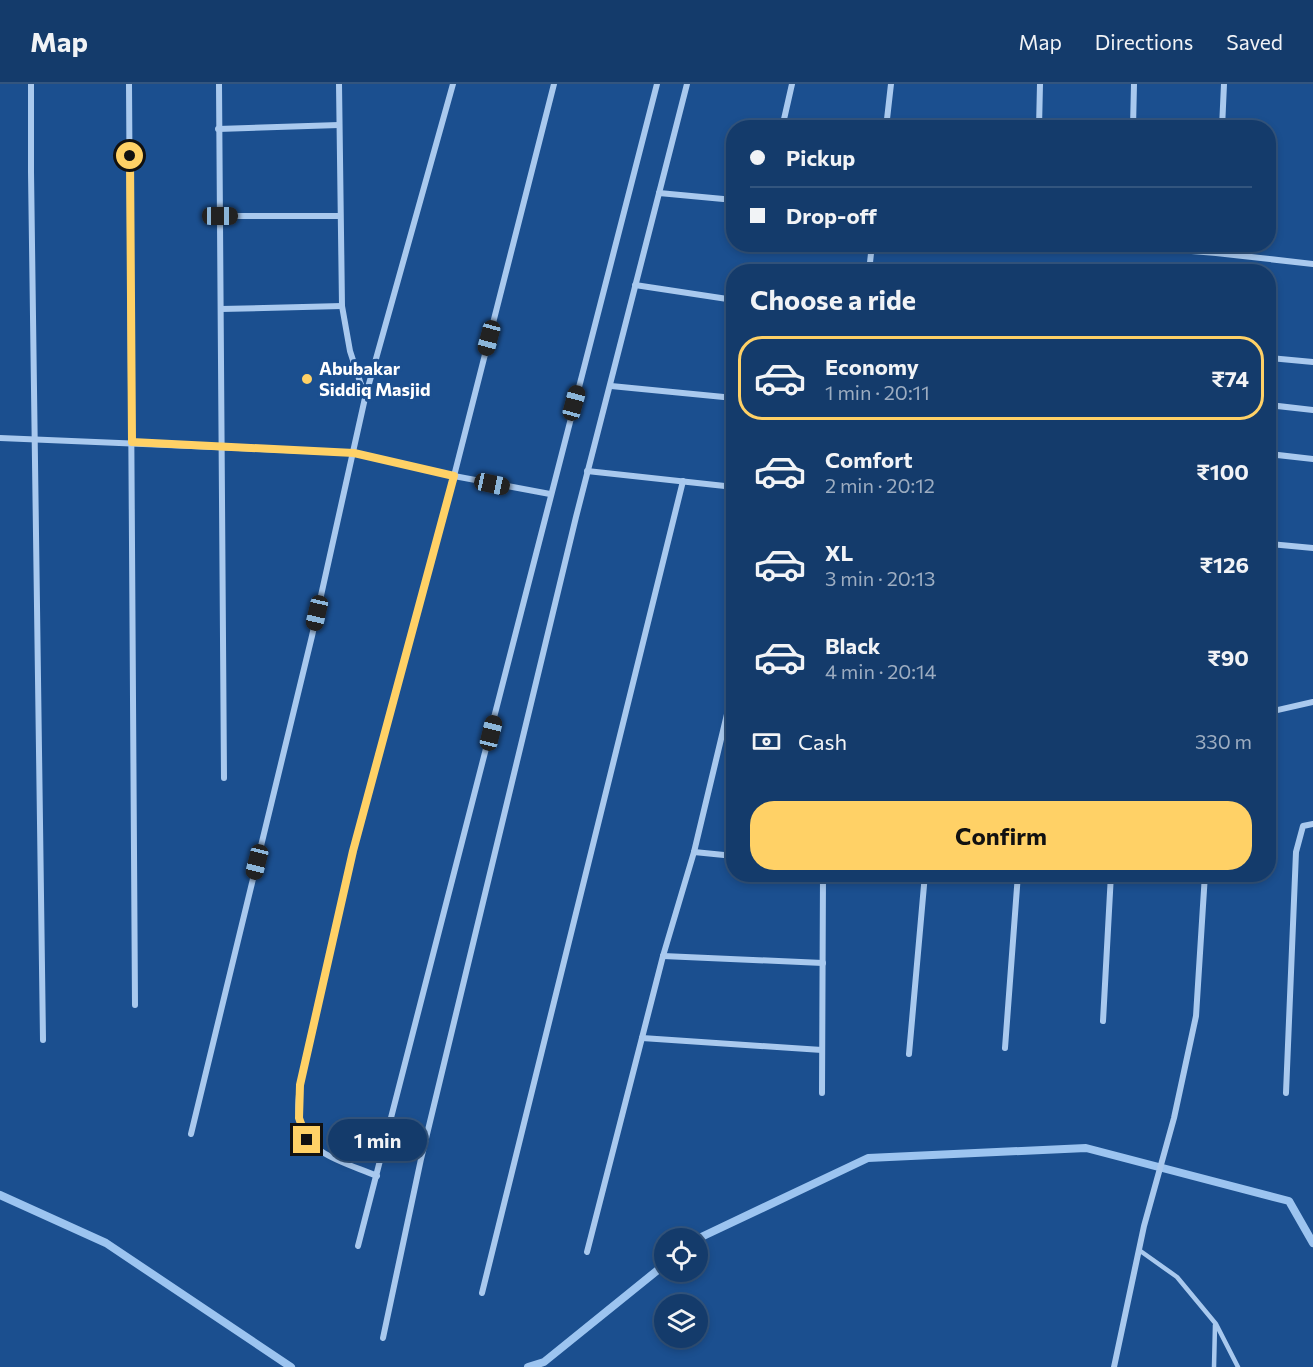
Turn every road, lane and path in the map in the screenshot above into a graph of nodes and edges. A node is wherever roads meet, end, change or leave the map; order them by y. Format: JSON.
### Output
{"nodes":[{"id":1,"x":32,"y":84,"type":"edge"},
{"id":2,"x":129,"y":84,"type":"edge"},
{"id":3,"x":219,"y":84,"type":"edge"},
{"id":4,"x":339,"y":84,"type":"edge"},
{"id":5,"x":453,"y":84,"type":"edge"},
{"id":6,"x":554,"y":84,"type":"edge"},
{"id":7,"x":657,"y":84,"type":"edge"},
{"id":8,"x":687,"y":84,"type":"edge"},
{"id":9,"x":792,"y":84,"type":"edge"},
{"id":10,"x":891,"y":84,"type":"edge"},
{"id":11,"x":1040,"y":84,"type":"edge"},
{"id":12,"x":1134,"y":84,"type":"edge"},
{"id":13,"x":1224,"y":84,"type":"edge"},
{"id":14,"x":784,"y":120,"type":"edge"},
{"id":15,"x":887,"y":120,"type":"edge"},
{"id":16,"x":1039,"y":120,"type":"edge"},
{"id":17,"x":1133,"y":120,"type":"edge"},
{"id":18,"x":1222,"y":120,"type":"edge"},
{"id":19,"x":339,"y":125,"type":"junction"},
{"id":20,"x":218,"y":129,"type":"junction"},
{"id":21,"x":659,"y":193,"type":"junction"},
{"id":22,"x":726,"y":200,"type":"edge"},
{"id":23,"x":220,"y":216,"type":"junction"},
{"id":24,"x":340,"y":216,"type":"junction"},
{"id":25,"x":1204,"y":252,"type":"edge"},
{"id":26,"x":1216,"y":253,"type":"joint"},
{"id":27,"x":1313,"y":264,"type":"edge"},
{"id":28,"x":635,"y":285,"type":"junction"},
{"id":29,"x":726,"y":299,"type":"edge"},
{"id":30,"x":342,"y":306,"type":"junction"},
{"id":31,"x":221,"y":309,"type":"junction"},
{"id":32,"x":1276,"y":359,"type":"edge"},
{"id":33,"x":1313,"y":362,"type":"edge"},
{"id":34,"x":611,"y":386,"type":"junction"},
{"id":35,"x":726,"y":397,"type":"edge"},
{"id":36,"x":365,"y":398,"type":"junction"},
{"id":37,"x":1276,"y":406,"type":"edge"},
{"id":38,"x":1313,"y":410,"type":"edge"},
{"id":39,"x":0,"y":438,"type":"edge"},
{"id":40,"x":35,"y":438,"type":"junction"},
{"id":41,"x":132,"y":442,"type":"junction"},
{"id":42,"x":221,"y":447,"type":"junction"},
{"id":43,"x":354,"y":453,"type":"junction"},
{"id":44,"x":1276,"y":455,"type":"edge"},
{"id":45,"x":1313,"y":459,"type":"edge"},
{"id":46,"x":587,"y":471,"type":"junction"},
{"id":47,"x":454,"y":476,"type":"junction"},
{"id":48,"x":683,"y":481,"type":"junction"},
{"id":49,"x":726,"y":486,"type":"edge"},
{"id":50,"x":550,"y":494,"type":"junction"},
{"id":51,"x":1276,"y":545,"type":"edge"},
{"id":52,"x":1313,"y":548,"type":"edge"},
{"id":53,"x":1313,"y":702,"type":"edge"},
{"id":54,"x":1276,"y":710,"type":"edge"},
{"id":55,"x":726,"y":718,"type":"edge"},
{"id":56,"x":224,"y":778,"type":"dead end"},
{"id":57,"x":1313,"y":824,"type":"edge"},
{"id":58,"x":694,"y":852,"type":"junction"},
{"id":59,"x":726,"y":855,"type":"edge"},
{"id":60,"x":823,"y":882,"type":"edge"},
{"id":61,"x":924,"y":882,"type":"edge"},
{"id":62,"x":1017,"y":882,"type":"edge"},
{"id":63,"x":1112,"y":882,"type":"edge"},
{"id":64,"x":1204,"y":882,"type":"edge"},
{"id":65,"x":663,"y":956,"type":"junction"},
{"id":66,"x":823,"y":963,"type":"junction"},
{"id":67,"x":135,"y":1005,"type":"dead end"},
{"id":68,"x":1103,"y":1021,"type":"dead end"},
{"id":69,"x":642,"y":1038,"type":"junction"},
{"id":70,"x":43,"y":1040,"type":"dead end"},
{"id":71,"x":1005,"y":1048,"type":"dead end"},
{"id":72,"x":822,"y":1050,"type":"junction"},
{"id":73,"x":909,"y":1054,"type":"dead end"},
{"id":74,"x":822,"y":1093,"type":"dead end"},
{"id":75,"x":1286,"y":1094,"type":"dead end"},
{"id":76,"x":191,"y":1134,"type":"dead end"},
{"id":77,"x":377,"y":1176,"type":"junction"},
{"id":78,"x":358,"y":1246,"type":"dead end"},
{"id":79,"x":1138,"y":1250,"type":"junction"},
{"id":80,"x":586,"y":1252,"type":"dead end"},
{"id":81,"x":482,"y":1293,"type":"dead end"},
{"id":82,"x":1215,"y":1324,"type":"junction"},
{"id":83,"x":383,"y":1338,"type":"dead end"},
{"id":84,"x":1114,"y":1367,"type":"edge"},
{"id":85,"x":1214,"y":1367,"type":"edge"},
{"id":86,"x":1238,"y":1367,"type":"edge"}],
"edges":[{"from":1,"to":40,"type":"street"},
{"from":2,"to":41,"type":"street"},
{"from":3,"to":20,"type":"street"},
{"from":4,"to":19,"type":"street"},
{"from":5,"to":36,"type":"street"},
{"from":6,"to":47,"type":"street"},
{"from":7,"to":50,"type":"street"},
{"from":8,"to":21,"type":"street"},
{"from":9,"to":14,"type":"street"},
{"from":10,"to":15,"type":"street"},
{"from":11,"to":16,"type":"street"},
{"from":12,"to":17,"type":"street"},
{"from":13,"to":18,"type":"street"},
{"from":19,"to":20,"type":"street"},
{"from":19,"to":24,"type":"street"},
{"from":20,"to":23,"type":"street"},
{"from":21,"to":22,"type":"street"},
{"from":21,"to":28,"type":"street"},
{"from":23,"to":24,"type":"street"},
{"from":23,"to":31,"type":"street"},
{"from":24,"to":30,"type":"street"},
{"from":25,"to":26,"type":"street"},
{"from":26,"to":27,"type":"street"},
{"from":28,"to":29,"type":"street"},
{"from":28,"to":34,"type":"street"},
{"from":30,"to":31,"type":"street"},
{"from":30,"to":36,"type":"street"},
{"from":31,"to":42,"type":"street"},
{"from":32,"to":33,"type":"street"},
{"from":34,"to":35,"type":"street"},
{"from":34,"to":46,"type":"street"},
{"from":36,"to":43,"type":"street"},
{"from":37,"to":38,"type":"street"},
{"from":39,"to":40,"type":"street"},
{"from":40,"to":41,"type":"street"},
{"from":40,"to":70,"type":"street"},
{"from":41,"to":42,"type":"street"},
{"from":41,"to":67,"type":"street"},
{"from":42,"to":43,"type":"street"},
{"from":42,"to":56,"type":"street"},
{"from":43,"to":47,"type":"street"},
{"from":43,"to":76,"type":"street"},
{"from":44,"to":45,"type":"street"},
{"from":46,"to":48,"type":"street"},
{"from":46,"to":83,"type":"street"},
{"from":47,"to":50,"type":"street"},
{"from":47,"to":77,"type":"street"},
{"from":48,"to":49,"type":"street"},
{"from":48,"to":81,"type":"street"},
{"from":50,"to":77,"type":"street"},
{"from":51,"to":52,"type":"street"},
{"from":53,"to":54,"type":"street"},
{"from":55,"to":58,"type":"street"},
{"from":57,"to":75,"type":"street"},
{"from":58,"to":59,"type":"street"},
{"from":58,"to":65,"type":"street"},
{"from":60,"to":66,"type":"street"},
{"from":61,"to":73,"type":"street"},
{"from":62,"to":71,"type":"street"},
{"from":63,"to":68,"type":"street"},
{"from":64,"to":79,"type":"street"},
{"from":65,"to":66,"type":"street"},
{"from":65,"to":69,"type":"street"},
{"from":66,"to":72,"type":"street"},
{"from":69,"to":72,"type":"street"},
{"from":69,"to":80,"type":"street"},
{"from":72,"to":74,"type":"street"},
{"from":77,"to":78,"type":"street"},
{"from":79,"to":82,"type":"lane"},
{"from":79,"to":84,"type":"street"},
{"from":82,"to":85,"type":"lane"},
{"from":82,"to":86,"type":"lane"}]}
